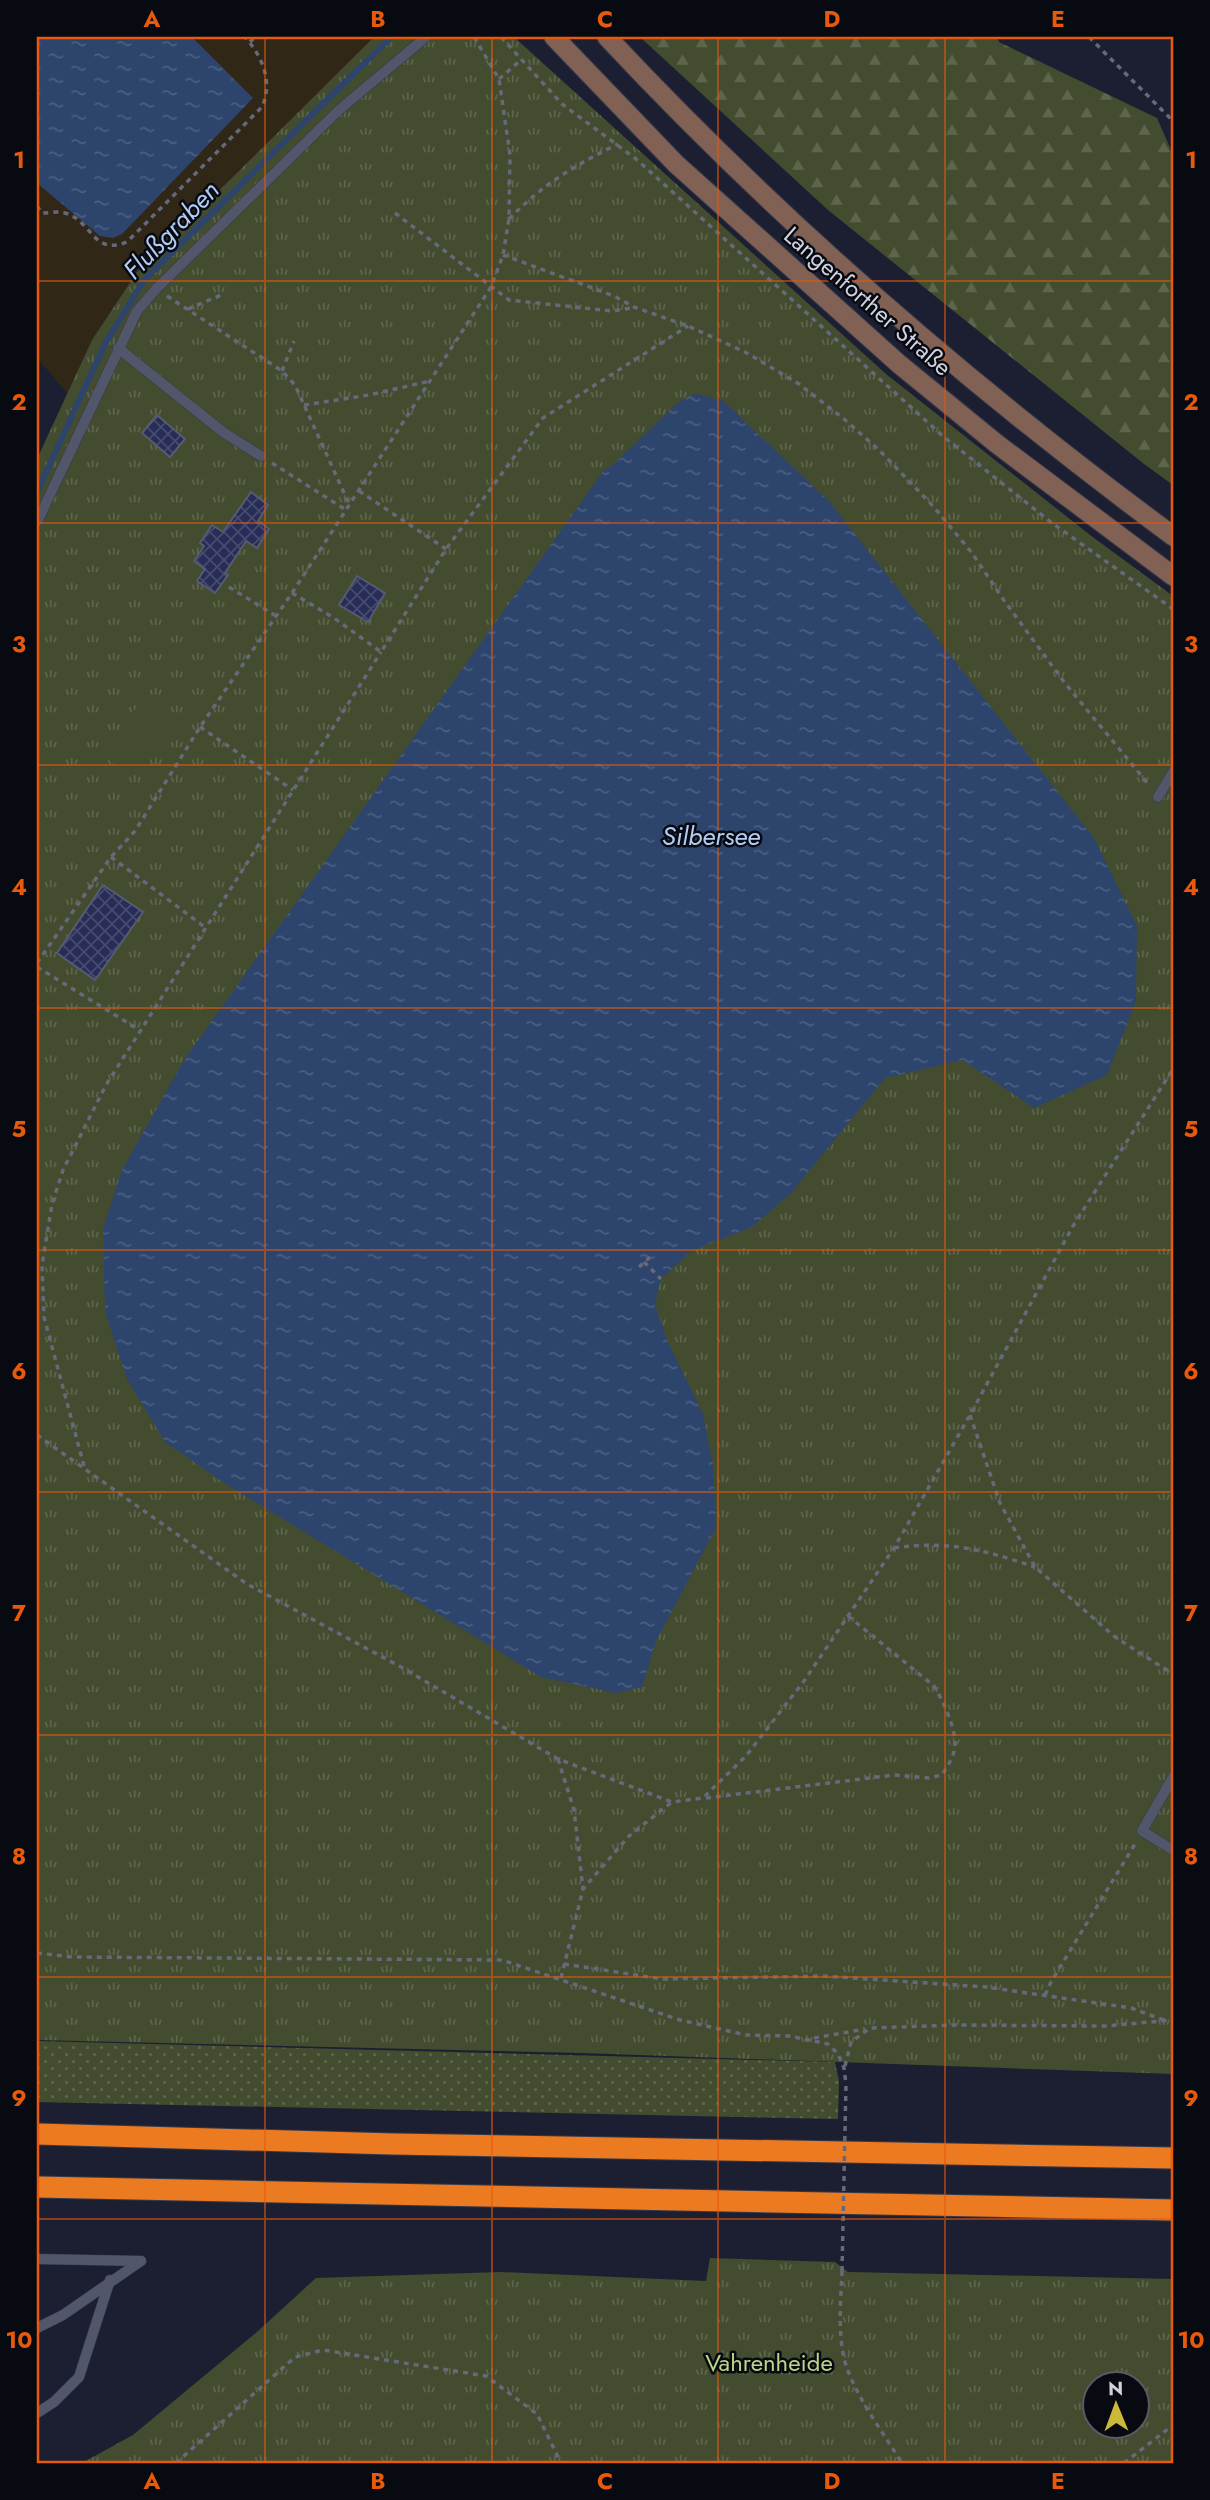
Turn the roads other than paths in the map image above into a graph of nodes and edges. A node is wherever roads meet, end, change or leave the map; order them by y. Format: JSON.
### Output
{"nodes":[{"id":1,"x":426,"y":37,"type":"edge"},
{"id":2,"x":554,"y":37,"type":"edge"},
{"id":3,"x":607,"y":37,"type":"edge"},
{"id":4,"x":118,"y":348,"type":"junction"},
{"id":5,"x":261,"y":456,"type":"road end"},
{"id":6,"x":37,"y":522,"type":"edge"},
{"id":7,"x":1173,"y":536,"type":"edge"},
{"id":8,"x":1173,"y":576,"type":"edge"},
{"id":9,"x":1173,"y":772,"type":"edge"},
{"id":10,"x":1158,"y":797,"type":"road end"},
{"id":11,"x":1173,"y":1777,"type":"edge"},
{"id":12,"x":1173,"y":1850,"type":"edge"},
{"id":13,"x":37,"y":2134,"type":"edge"},
{"id":14,"x":1173,"y":2158,"type":"edge"},
{"id":15,"x":37,"y":2187,"type":"edge"},
{"id":16,"x":1173,"y":2210,"type":"edge"},
{"id":17,"x":37,"y":2259,"type":"edge"},
{"id":18,"x":110,"y":2280,"type":"junction"},
{"id":19,"x":37,"y":2328,"type":"edge"},
{"id":20,"x":37,"y":2413,"type":"edge"}],
"edges":[{"from":1,"to":4,"type":"lane"},
{"from":2,"to":8,"type":"main road","name":"Langenforther Straße"},
{"from":3,"to":7,"type":"main road","name":"Langenforther Straße"},
{"from":4,"to":5,"type":"lane"},
{"from":4,"to":6,"type":"lane"},
{"from":9,"to":10,"type":"lane"},
{"from":11,"to":12,"type":"lane"},
{"from":13,"to":14,"type":"highway"},
{"from":15,"to":16,"type":"highway"},
{"from":17,"to":18,"type":"lane"},
{"from":18,"to":19,"type":"lane"},
{"from":18,"to":20,"type":"lane"}]}
